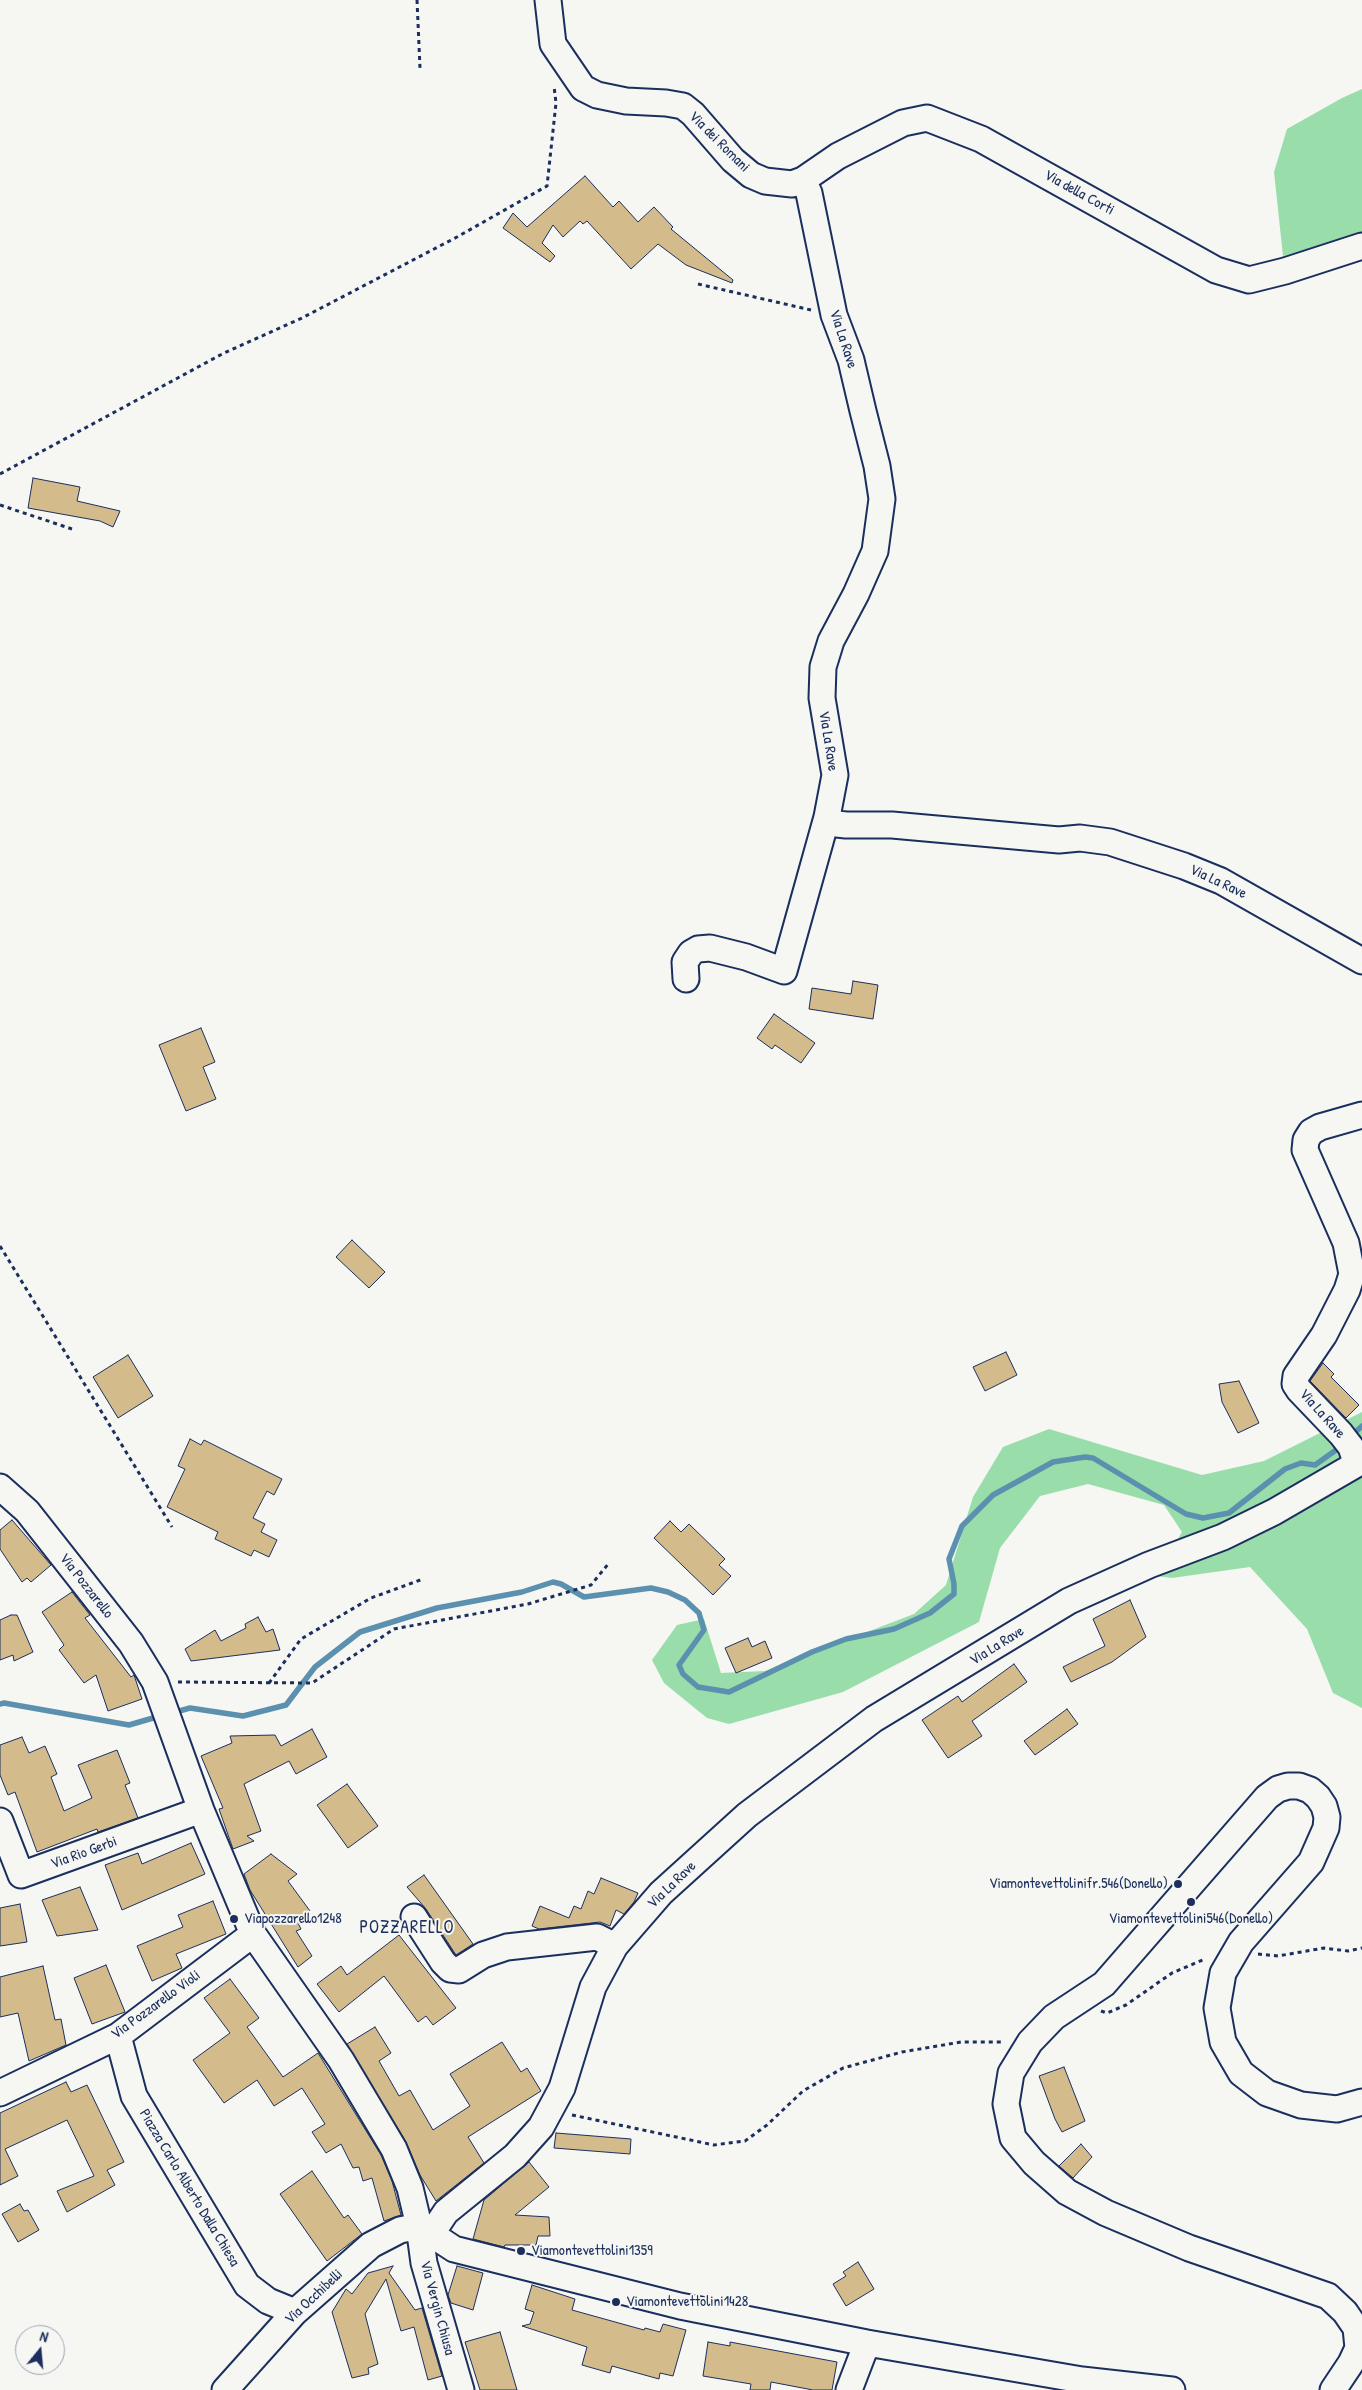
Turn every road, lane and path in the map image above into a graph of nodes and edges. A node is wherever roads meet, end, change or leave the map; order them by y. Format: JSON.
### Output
{"nodes":[{"id":1,"x":417,"y":0,"type":"edge"},
{"id":2,"x":548,"y":0,"type":"edge"},
{"id":3,"x":420,"y":68,"type":"dead end"},
{"id":4,"x":554,"y":79,"type":"dead end"},
{"id":5,"x":803,"y":180,"type":"junction"},
{"id":6,"x":1362,"y":246,"type":"edge"},
{"id":7,"x":698,"y":284,"type":"dead end"},
{"id":8,"x":834,"y":315,"type":"junction"},
{"id":9,"x":0,"y":474,"type":"edge"},
{"id":10,"x":0,"y":505,"type":"edge"},
{"id":11,"x":72,"y":530,"type":"dead end"},
{"id":12,"x":827,"y":817,"type":"junction"},
{"id":13,"x":1362,"y":961,"type":"edge"},
{"id":14,"x":686,"y":979,"type":"dead end"},
{"id":15,"x":1362,"y":1115,"type":"edge"},
{"id":16,"x":0,"y":1246,"type":"edge"},
{"id":17,"x":0,"y":1487,"type":"edge"},
{"id":18,"x":172,"y":1527,"type":"dead end"},
{"id":19,"x":609,"y":1563,"type":"dead end"},
{"id":20,"x":423,"y":1579,"type":"dead end"},
{"id":21,"x":269,"y":1683,"type":"junction"},
{"id":22,"x":157,"y":1688,"type":"junction"},
{"id":23,"x":201,"y":1810,"type":"junction"},
{"id":24,"x":0,"y":1821,"type":"edge"},
{"id":25,"x":414,"y":1917,"type":"dead end"},
{"id":26,"x":253,"y":1934,"type":"junction"},
{"id":27,"x":615,"y":1946,"type":"junction"},
{"id":28,"x":1362,"y":1948,"type":"edge"},
{"id":29,"x":1235,"y":1952,"type":"junction"},
{"id":30,"x":1074,"y":2004,"type":"junction"},
{"id":31,"x":118,"y":2036,"type":"junction"},
{"id":32,"x":1030,"y":2042,"type":"junction"},
{"id":33,"x":0,"y":2093,"type":"edge"},
{"id":34,"x":1362,"y":2102,"type":"edge"},
{"id":35,"x":551,"y":2110,"type":"junction"},
{"id":36,"x":426,"y":2229,"type":"junction"},
{"id":37,"x":295,"y":2312,"type":"junction"},
{"id":38,"x":866,"y":2343,"type":"junction"},
{"id":39,"x":225,"y":2390,"type":"edge"},
{"id":40,"x":461,"y":2390,"type":"edge"},
{"id":41,"x":849,"y":2390,"type":"edge"},
{"id":42,"x":1172,"y":2390,"type":"edge"},
{"id":43,"x":1333,"y":2390,"type":"edge"}],
"edges":[{"from":1,"to":3,"type":"path"},
{"from":2,"to":5,"type":"street","name":"Via dei Romani"},
{"from":4,"to":9,"type":"path"},
{"from":5,"to":6,"type":"street","name":"Via della Corti"},
{"from":5,"to":8,"type":"street","name":"Via La Rave"},
{"from":7,"to":8,"type":"path"},
{"from":8,"to":12,"type":"street","name":"Via La Rave"},
{"from":10,"to":11,"type":"path"},
{"from":12,"to":13,"type":"street","name":"Via La Rave"},
{"from":12,"to":14,"type":"street"},
{"from":15,"to":27,"type":"street","name":"Via La Rave"},
{"from":16,"to":18,"type":"path"},
{"from":17,"to":22,"type":"street","name":"Via Pozzarello"},
{"from":19,"to":21,"type":"path"},
{"from":20,"to":21,"type":"path"},
{"from":21,"to":22,"type":"path"},
{"from":22,"to":23,"type":"street","name":"Via Pozzarello"},
{"from":23,"to":24,"type":"street","name":"Via Rio Gerbi"},
{"from":23,"to":26,"type":"street","name":"Via Pozzarello"},
{"from":25,"to":27,"type":"street"},
{"from":26,"to":31,"type":"street","name":"Via Pozzarello Violi"},
{"from":26,"to":36,"type":"street","name":"Via Vergin Chiusa"},
{"from":27,"to":35,"type":"street","name":"Via La Rave"},
{"from":28,"to":29,"type":"path"},
{"from":29,"to":30,"type":"path"},
{"from":29,"to":30,"type":"street"},
{"from":29,"to":34,"type":"street"},
{"from":30,"to":32,"type":"street"},
{"from":31,"to":33,"type":"street","name":"Via Pozzarello Violi"},
{"from":31,"to":37,"type":"street","name":"Piazza Carlo Alberto Dalla Chiesa"},
{"from":32,"to":35,"type":"path"},
{"from":32,"to":43,"type":"street"},
{"from":35,"to":36,"type":"street","name":"Via La Rave"},
{"from":36,"to":37,"type":"street","name":"Via Occhibelli"},
{"from":36,"to":38,"type":"street"},
{"from":36,"to":40,"type":"street","name":"Via Vergin Chiusa"},
{"from":37,"to":39,"type":"street","name":"Via Occhibelli"},
{"from":38,"to":41,"type":"street"},
{"from":38,"to":42,"type":"street"}]}
